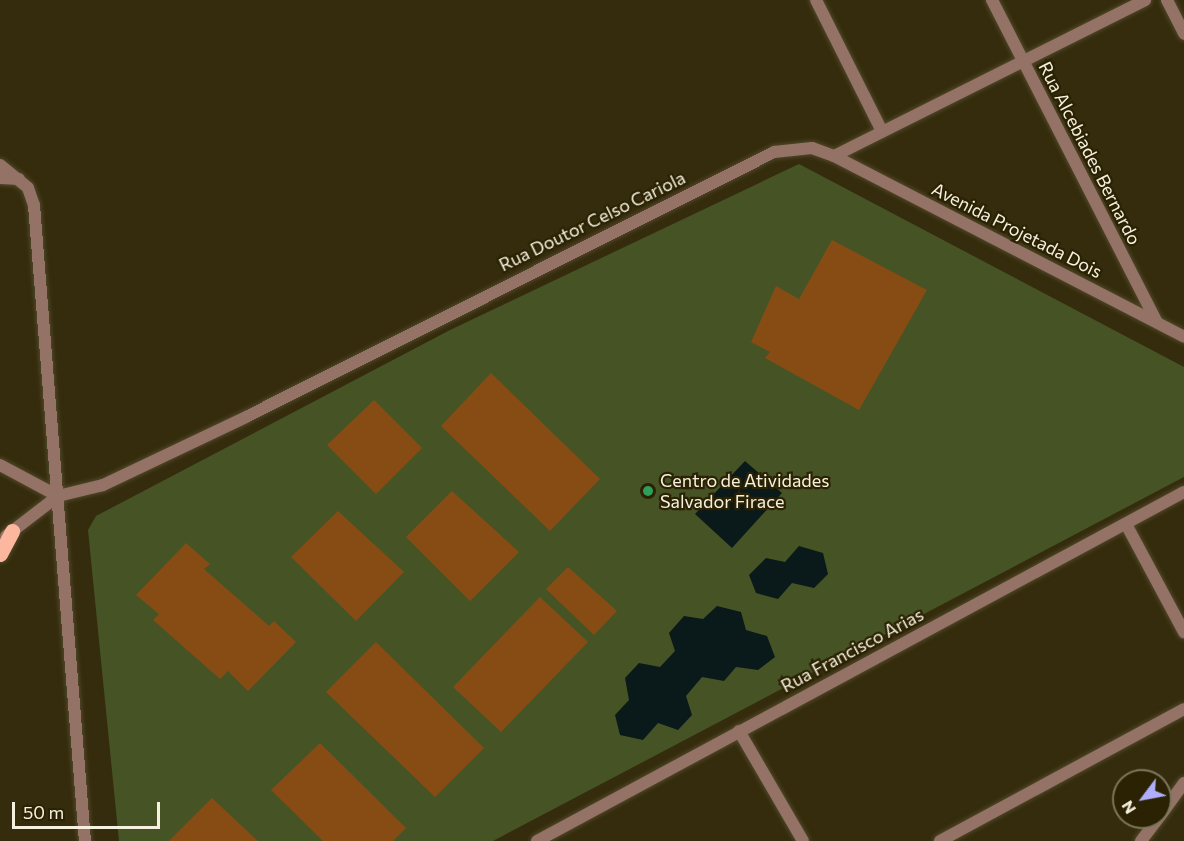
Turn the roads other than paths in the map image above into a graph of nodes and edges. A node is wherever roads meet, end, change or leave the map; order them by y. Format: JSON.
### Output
{"nodes":[{"id":1,"x":816,"y":0,"type":"edge"},
{"id":2,"x":992,"y":0,"type":"edge"},
{"id":3,"x":1145,"y":0,"type":"edge"},
{"id":4,"x":1167,"y":0,"type":"edge"},
{"id":5,"x":1184,"y":34,"type":"edge"},
{"id":6,"x":1024,"y":64,"type":"junction"},
{"id":7,"x":882,"y":131,"type":"junction"},
{"id":8,"x":834,"y":156,"type":"junction"},
{"id":9,"x":0,"y":165,"type":"edge"},
{"id":10,"x":0,"y":178,"type":"edge"},
{"id":11,"x":19,"y":178,"type":"junction"},
{"id":12,"x":1156,"y":321,"type":"junction"},
{"id":13,"x":1184,"y":337,"type":"edge"},
{"id":14,"x":0,"y":465,"type":"edge"},
{"id":15,"x":1184,"y":492,"type":"edge"},
{"id":16,"x":58,"y":496,"type":"junction"},
{"id":17,"x":1126,"y":524,"type":"junction"},
{"id":18,"x":6,"y":536,"type":"edge"},
{"id":19,"x":0,"y":554,"type":"edge"},
{"id":20,"x":1184,"y":632,"type":"edge"},
{"id":21,"x":1184,"y":709,"type":"edge"},
{"id":22,"x":739,"y":731,"type":"junction"},
{"id":23,"x":1184,"y":783,"type":"edge"},
{"id":24,"x":1172,"y":800,"type":"edge"},
{"id":25,"x":85,"y":841,"type":"edge"},
{"id":26,"x":537,"y":841,"type":"edge"},
{"id":27,"x":803,"y":841,"type":"edge"},
{"id":28,"x":940,"y":841,"type":"edge"}],
"edges":[{"from":1,"to":7,"type":"street"},
{"from":2,"to":6,"type":"street","name":"Rua Alcebiades Bernardo"},
{"from":3,"to":6,"type":"street"},
{"from":4,"to":5,"type":"street"},
{"from":6,"to":7,"type":"street"},
{"from":6,"to":12,"type":"street","name":"Rua Alcebiades Bernardo"},
{"from":7,"to":8,"type":"street"},
{"from":8,"to":12,"type":"street","name":"Avenida Projetada Dois"},
{"from":8,"to":16,"type":"street","name":"Rua Doutor Celso Cariola"},
{"from":9,"to":11,"type":"street"},
{"from":10,"to":11,"type":"street"},
{"from":11,"to":16,"type":"street"},
{"from":12,"to":13,"type":"street","name":"Avenida Projetada Dois"},
{"from":14,"to":16,"type":"street"},
{"from":15,"to":17,"type":"street","name":"Rua Francisco Arias"},
{"from":16,"to":18,"type":"street"},
{"from":16,"to":25,"type":"street"},
{"from":17,"to":20,"type":"street"},
{"from":17,"to":22,"type":"street","name":"Rua Francisco Arias"},
{"from":18,"to":19,"type":"main road"},
{"from":21,"to":28,"type":"street"},
{"from":22,"to":26,"type":"street","name":"Rua Francisco Arias"},
{"from":22,"to":27,"type":"street"},
{"from":23,"to":24,"type":"street"}]}
